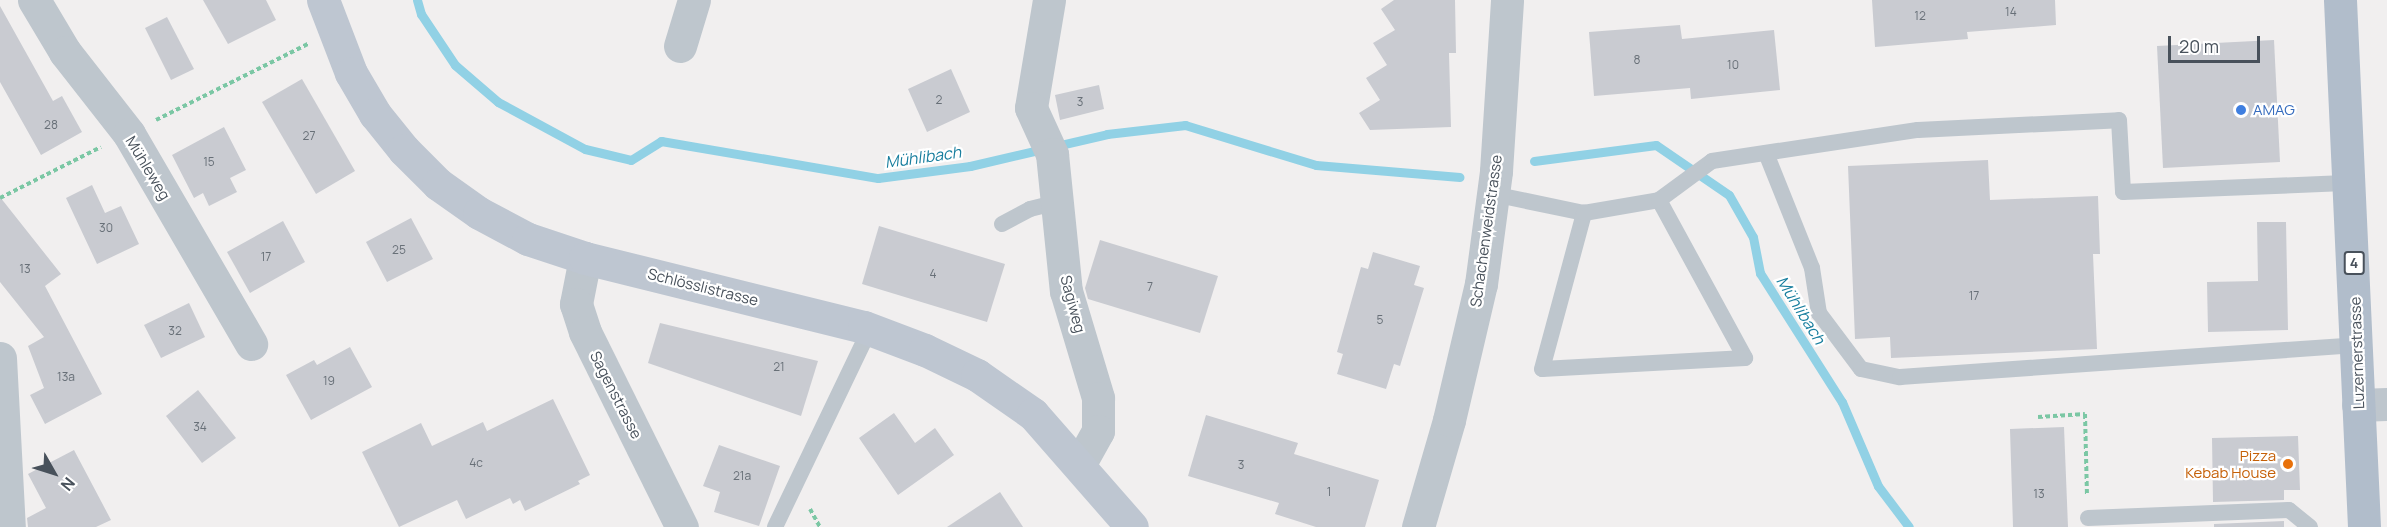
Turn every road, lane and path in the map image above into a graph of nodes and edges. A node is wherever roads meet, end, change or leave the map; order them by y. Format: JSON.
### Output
{"nodes":[{"id":1,"x":34,"y":0,"type":"edge"},
{"id":2,"x":323,"y":0,"type":"edge"},
{"id":3,"x":694,"y":0,"type":"edge"},
{"id":4,"x":1049,"y":0,"type":"edge"},
{"id":5,"x":1507,"y":0,"type":"edge"},
{"id":6,"x":2340,"y":0,"type":"edge"},
{"id":7,"x":680,"y":46,"type":"dead end"},
{"id":8,"x":1766,"y":153,"type":"junction"},
{"id":9,"x":2351,"y":183,"type":"junction"},
{"id":10,"x":1493,"y":194,"type":"junction"},
{"id":11,"x":1659,"y":200,"type":"junction"},
{"id":12,"x":1059,"y":202,"type":"junction"},
{"id":13,"x":1584,"y":213,"type":"junction"},
{"id":14,"x":1002,"y":224,"type":"dead end"},
{"id":15,"x":585,"y":258,"type":"junction"},
{"id":16,"x":870,"y":329,"type":"junction"},
{"id":17,"x":251,"y":344,"type":"dead end"},
{"id":18,"x":2356,"y":345,"type":"junction"},
{"id":19,"x":0,"y":358,"type":"edge"},
{"id":20,"x":2373,"y":404,"type":"edge"},
{"id":21,"x":2037,"y":417,"type":"dead end"},
{"id":22,"x":1080,"y":463,"type":"junction"},
{"id":23,"x":2088,"y":518,"type":"joint"},
{"id":24,"x":9,"y":527,"type":"edge"},
{"id":25,"x":682,"y":527,"type":"edge"},
{"id":26,"x":775,"y":527,"type":"edge"},
{"id":27,"x":1132,"y":527,"type":"edge"},
{"id":28,"x":1418,"y":527,"type":"edge"},
{"id":29,"x":2310,"y":527,"type":"edge"},
{"id":30,"x":2364,"y":527,"type":"edge"}],
"edges":[{"from":1,"to":17,"type":"street","name":"Mühleweg"},
{"from":2,"to":15,"type":"main road","name":"Schlösslistrasse"},
{"from":3,"to":7,"type":"street"},
{"from":4,"to":12,"type":"street","name":"Sagiweg"},
{"from":5,"to":10,"type":"street","name":"Schachenweidstrasse"},
{"from":6,"to":9,"type":"main road","name":"Luzernerstrasse","number":"4"},
{"from":8,"to":9,"type":"lane"},
{"from":8,"to":11,"type":"lane"},
{"from":8,"to":18,"type":"lane"},
{"from":9,"to":18,"type":"main road","name":"Luzernerstrasse","number":"4"},
{"from":10,"to":13,"type":"lane"},
{"from":10,"to":28,"type":"street","name":"Schachenweidstrasse"},
{"from":11,"to":13,"type":"lane"},
{"from":11,"to":13,"type":"lane"},
{"from":12,"to":14,"type":"lane"},
{"from":12,"to":22,"type":"street","name":"Sagiweg"},
{"from":15,"to":16,"type":"main road","name":"Schlösslistrasse"},
{"from":15,"to":25,"type":"street","name":"Sagenstrasse"},
{"from":16,"to":22,"type":"main road","name":"Schlösslistrasse"},
{"from":16,"to":26,"type":"lane"},
{"from":18,"to":20,"type":"main road","name":"Luzernerstrasse","number":"4"},
{"from":19,"to":24,"type":"street"},
{"from":20,"to":30,"type":"main road","name":"Luzernerstrasse","number":"4"},
{"from":21,"to":23,"type":"path"},
{"from":22,"to":27,"type":"main road","name":"Schlösslistrasse"},
{"from":23,"to":29,"type":"lane"}]}
